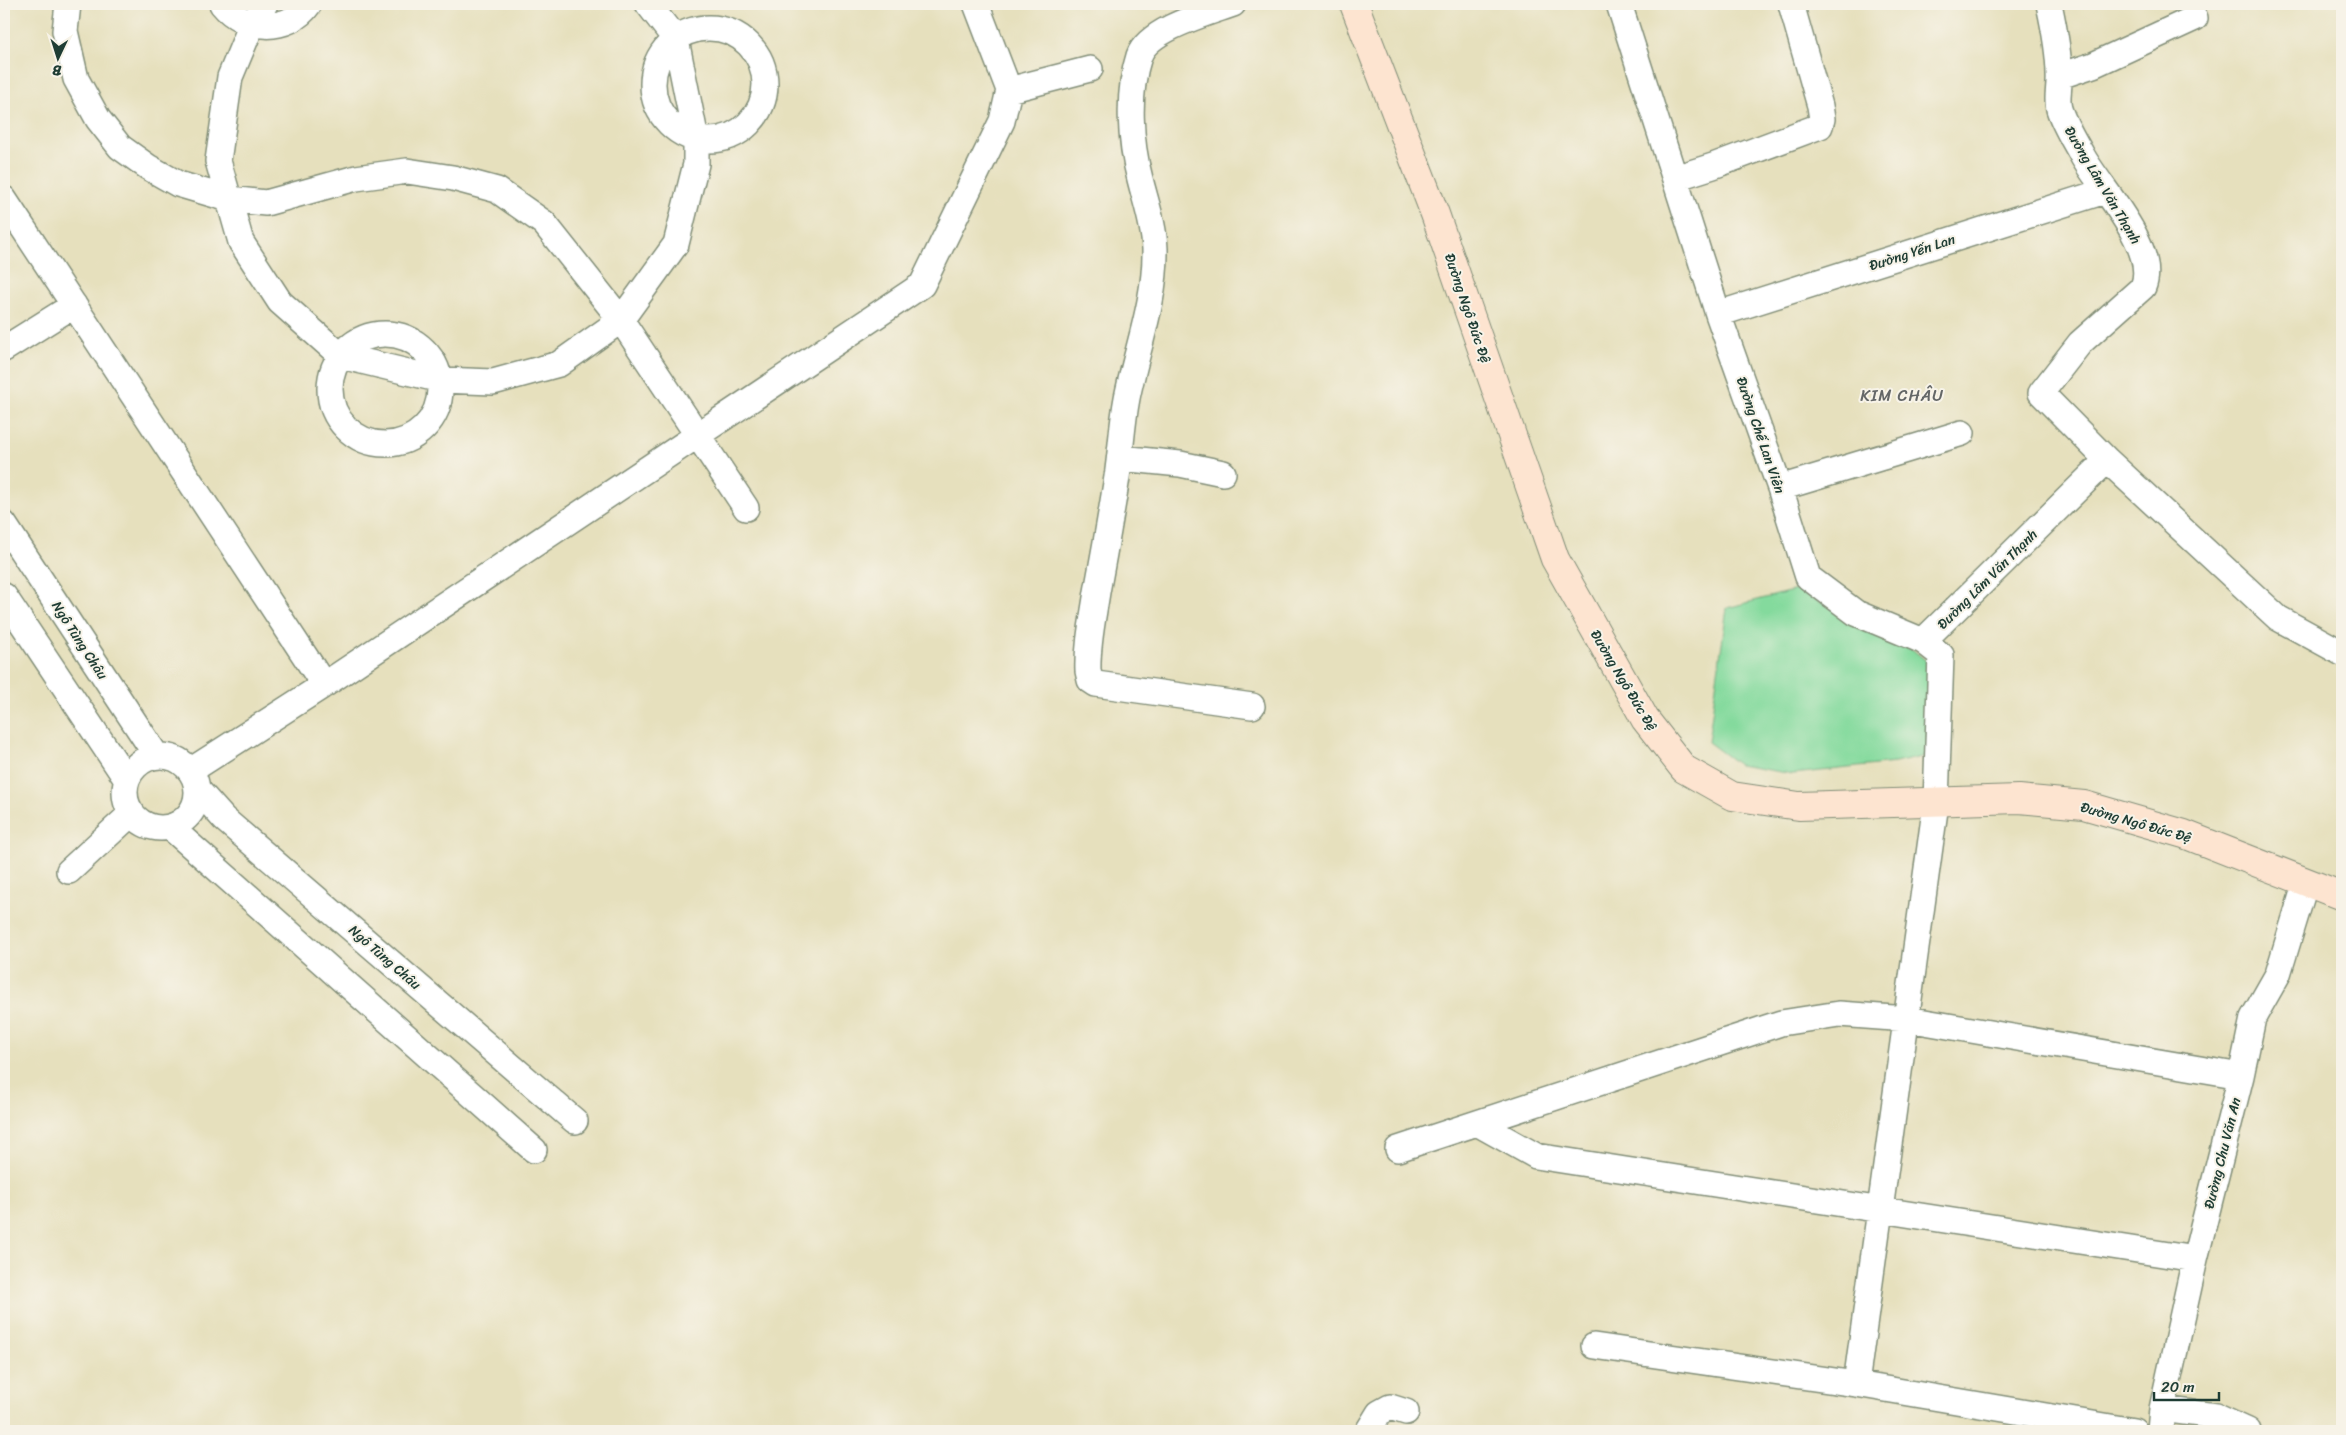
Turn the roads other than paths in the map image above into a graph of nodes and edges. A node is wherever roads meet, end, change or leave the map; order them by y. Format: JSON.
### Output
{"nodes":[{"id":1,"x":68,"y":4,"type":"edge"},
{"id":2,"x":222,"y":4,"type":"edge"},
{"id":3,"x":266,"y":4,"type":"edge"},
{"id":4,"x":309,"y":4,"type":"edge"},
{"id":5,"x":648,"y":4,"type":"edge"},
{"id":6,"x":976,"y":4,"type":"edge"},
{"id":7,"x":1233,"y":4,"type":"edge"},
{"id":8,"x":1354,"y":4,"type":"edge"},
{"id":9,"x":1619,"y":4,"type":"edge"},
{"id":10,"x":1791,"y":4,"type":"edge"},
{"id":11,"x":2049,"y":4,"type":"edge"},
{"id":12,"x":2196,"y":18,"type":"dead end"},
{"id":13,"x":252,"y":24,"type":"junction"},
{"id":14,"x":676,"y":40,"type":"junction"},
{"id":15,"x":1090,"y":69,"type":"dead end"},
{"id":16,"x":2060,"y":76,"type":"junction"},
{"id":17,"x":1009,"y":90,"type":"junction"},
{"id":18,"x":696,"y":138,"type":"junction"},
{"id":19,"x":1674,"y":178,"type":"junction"},
{"id":20,"x":2106,"y":191,"type":"junction"},
{"id":21,"x":4,"y":199,"type":"edge"},
{"id":22,"x":229,"y":199,"type":"junction"},
{"id":23,"x":74,"y":305,"type":"junction"},
{"id":24,"x":1718,"y":314,"type":"junction"},
{"id":25,"x":621,"y":320,"type":"junction"},
{"id":26,"x":4,"y":350,"type":"edge"},
{"id":27,"x":341,"y":356,"type":"junction"},
{"id":28,"x":441,"y":380,"type":"junction"},
{"id":29,"x":1962,"y":433,"type":"dead end"},
{"id":30,"x":699,"y":435,"type":"junction"},
{"id":31,"x":1120,"y":458,"type":"junction"},
{"id":32,"x":2107,"y":460,"type":"junction"},
{"id":33,"x":1223,"y":473,"type":"dead end"},
{"id":34,"x":1780,"y":488,"type":"junction"},
{"id":35,"x":746,"y":508,"type":"dead end"},
{"id":36,"x":4,"y":524,"type":"edge"},
{"id":37,"x":4,"y":596,"type":"edge"},
{"id":38,"x":1924,"y":641,"type":"junction"},
{"id":39,"x":2342,"y":653,"type":"edge"},
{"id":40,"x":324,"y":685,"type":"junction"},
{"id":41,"x":1252,"y":706,"type":"dead end"},
{"id":42,"x":156,"y":755,"type":"junction"},
{"id":43,"x":127,"y":780,"type":"junction"},
{"id":44,"x":194,"y":780,"type":"junction"},
{"id":45,"x":1936,"y":803,"type":"junction"},
{"id":46,"x":132,"y":813,"type":"junction"},
{"id":47,"x":170,"y":827,"type":"junction"},
{"id":48,"x":68,"y":871,"type":"dead end"},
{"id":49,"x":2306,"y":882,"type":"junction"},
{"id":50,"x":2342,"y":896,"type":"edge"},
{"id":51,"x":1907,"y":1018,"type":"junction"},
{"id":52,"x":2241,"y":1076,"type":"junction"},
{"id":53,"x":575,"y":1121,"type":"dead end"},
{"id":54,"x":1477,"y":1124,"type":"junction"},
{"id":55,"x":1398,"y":1149,"type":"dead end"},
{"id":56,"x":534,"y":1150,"type":"dead end"},
{"id":57,"x":1880,"y":1211,"type":"junction"},
{"id":58,"x":2195,"y":1259,"type":"junction"},
{"id":59,"x":1594,"y":1346,"type":"dead end"},
{"id":60,"x":1856,"y":1384,"type":"junction"},
{"id":61,"x":1406,"y":1412,"type":"dead end"},
{"id":62,"x":2161,"y":1420,"type":"edge"},
{"id":63,"x":1368,"y":1431,"type":"edge"},
{"id":64,"x":2134,"y":1431,"type":"edge"},
{"id":65,"x":2248,"y":1431,"type":"edge"}],
"edges":[{"from":1,"to":22,"type":"street"},
{"from":2,"to":13,"type":"street"},
{"from":3,"to":13,"type":"street"},
{"from":4,"to":13,"type":"street"},
{"from":5,"to":14,"type":"street"},
{"from":6,"to":17,"type":"street"},
{"from":7,"to":31,"type":"street"},
{"from":8,"to":45,"type":"main road","name":"Đường Ngô Đức Đệ"},
{"from":9,"to":19,"type":"street","name":"Đường Chế Lan Viên"},
{"from":10,"to":19,"type":"street"},
{"from":11,"to":16,"type":"street","name":"Đường Lâm Văn Thạnh"},
{"from":12,"to":16,"type":"street"},
{"from":13,"to":22,"type":"street"},
{"from":14,"to":18,"type":"street"},
{"from":14,"to":18,"type":"street"},
{"from":14,"to":18,"type":"street"},
{"from":15,"to":17,"type":"street"},
{"from":16,"to":20,"type":"street","name":"Đường Lâm Văn Thạnh"},
{"from":17,"to":30,"type":"street"},
{"from":18,"to":25,"type":"street"},
{"from":19,"to":24,"type":"street","name":"Đường Chế Lan Viên"},
{"from":20,"to":24,"type":"street","name":"Đường Yến Lan"},
{"from":20,"to":32,"type":"street","name":"Đường Lâm Văn Thạnh"},
{"from":21,"to":23,"type":"street"},
{"from":22,"to":25,"type":"street"},
{"from":22,"to":27,"type":"street"},
{"from":23,"to":26,"type":"street"},
{"from":23,"to":40,"type":"street"},
{"from":24,"to":34,"type":"street","name":"Đường Chế Lan Viên"},
{"from":25,"to":28,"type":"street"},
{"from":25,"to":30,"type":"street"},
{"from":27,"to":28,"type":"street"},
{"from":27,"to":28,"type":"street"},
{"from":27,"to":28,"type":"street"},
{"from":29,"to":34,"type":"street"},
{"from":30,"to":35,"type":"street"},
{"from":30,"to":40,"type":"street"},
{"from":31,"to":33,"type":"street"},
{"from":31,"to":41,"type":"street"},
{"from":32,"to":38,"type":"street","name":"Đường Lâm Văn Thạnh"},
{"from":32,"to":39,"type":"street"},
{"from":34,"to":38,"type":"street","name":"Đường Chế Lan Viên"},
{"from":36,"to":42,"type":"street","name":"Ngô Tùng Châu"},
{"from":37,"to":43,"type":"street"},
{"from":38,"to":45,"type":"street","name":"Đường Chế Lan Viên"},
{"from":40,"to":44,"type":"street"},
{"from":42,"to":43,"type":"street"},
{"from":42,"to":44,"type":"street"},
{"from":43,"to":46,"type":"street"},
{"from":44,"to":47,"type":"street"},
{"from":44,"to":53,"type":"street","name":"Ngô Tùng Châu"},
{"from":45,"to":49,"type":"main road","name":"Đường Ngô Đức Đệ"},
{"from":45,"to":51,"type":"street"},
{"from":46,"to":47,"type":"street"},
{"from":46,"to":48,"type":"street"},
{"from":47,"to":56,"type":"street"},
{"from":49,"to":50,"type":"main road","name":"Đường Ngô Đức Đệ"},
{"from":49,"to":52,"type":"street","name":"Đường Chu Văn An"},
{"from":51,"to":52,"type":"street"},
{"from":51,"to":54,"type":"street"},
{"from":51,"to":57,"type":"street"},
{"from":52,"to":58,"type":"street","name":"Đường Chu Văn An"},
{"from":54,"to":55,"type":"street"},
{"from":54,"to":57,"type":"street"},
{"from":57,"to":58,"type":"street"},
{"from":57,"to":60,"type":"street"},
{"from":58,"to":62,"type":"street","name":"Đường Chu Văn An"},
{"from":59,"to":60,"type":"street"},
{"from":60,"to":64,"type":"street"},
{"from":61,"to":63,"type":"street"},
{"from":62,"to":65,"type":"street"}]}
